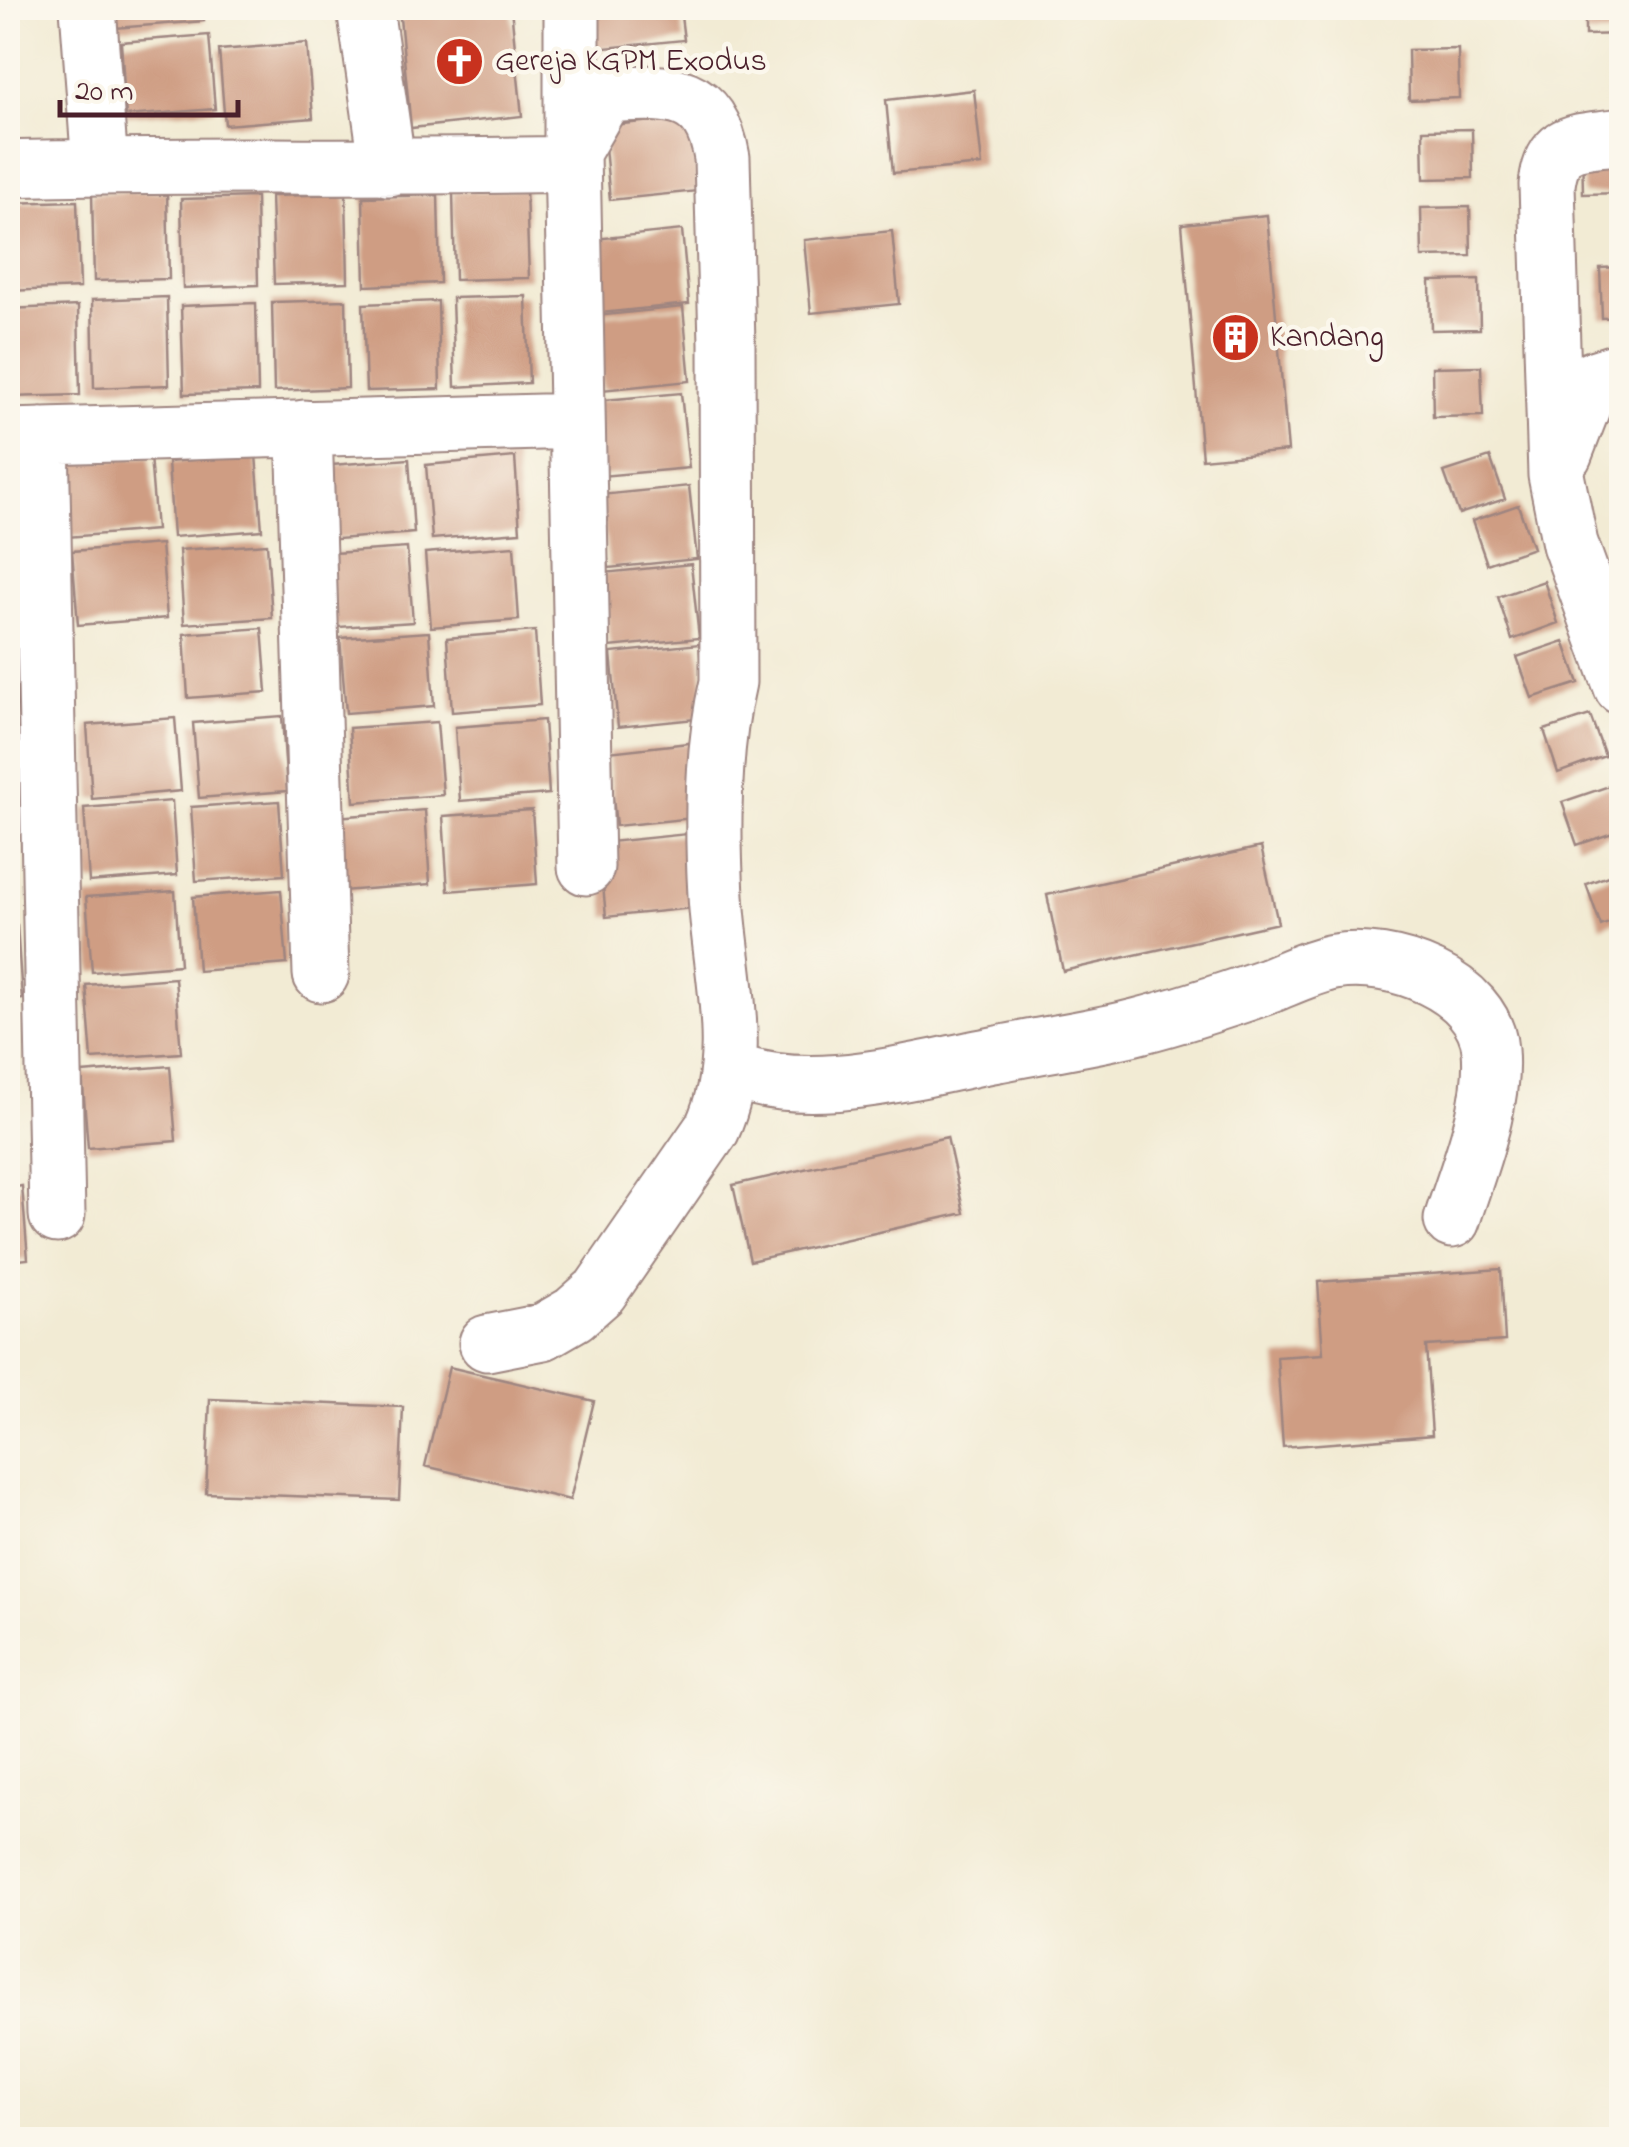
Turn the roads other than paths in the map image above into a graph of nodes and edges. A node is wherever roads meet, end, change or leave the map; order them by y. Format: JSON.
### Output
{"nodes":[{"id":1,"x":88,"y":8,"type":"edge"},
{"id":2,"x":364,"y":8,"type":"edge"},
{"id":3,"x":572,"y":8,"type":"edge"},
{"id":4,"x":1622,"y":136,"type":"edge"},
{"id":5,"x":572,"y":158,"type":"junction"},
{"id":6,"x":100,"y":166,"type":"junction"},
{"id":7,"x":8,"y":168,"type":"edge"},
{"id":8,"x":388,"y":168,"type":"junction"},
{"id":9,"x":1622,"y":370,"type":"edge"},
{"id":10,"x":577,"y":421,"type":"junction"},
{"id":11,"x":304,"y":428,"type":"junction"},
{"id":12,"x":24,"y":437,"type":"edge"},
{"id":13,"x":1556,"y":475,"type":"junction"},
{"id":14,"x":1622,"y":687,"type":"edge"},
{"id":15,"x":586,"y":867,"type":"dead end"},
{"id":16,"x":321,"y":974,"type":"dead end"},
{"id":17,"x":729,"y":1069,"type":"junction"},
{"id":18,"x":57,"y":1215,"type":"dead end"},
{"id":19,"x":1452,"y":1220,"type":"dead end"},
{"id":20,"x":487,"y":1342,"type":"dead end"}],
"edges":[{"from":1,"to":6,"type":"street"},
{"from":2,"to":8,"type":"street"},
{"from":3,"to":5,"type":"street"},
{"from":4,"to":13,"type":"street"},
{"from":5,"to":8,"type":"street"},
{"from":5,"to":10,"type":"street"},
{"from":5,"to":17,"type":"street"},
{"from":6,"to":7,"type":"street"},
{"from":6,"to":8,"type":"street"},
{"from":9,"to":13,"type":"street"},
{"from":10,"to":11,"type":"street"},
{"from":10,"to":15,"type":"street"},
{"from":11,"to":12,"type":"street"},
{"from":11,"to":16,"type":"street"},
{"from":12,"to":18,"type":"street"},
{"from":13,"to":14,"type":"street"},
{"from":17,"to":19,"type":"street"},
{"from":17,"to":20,"type":"street"}]}
